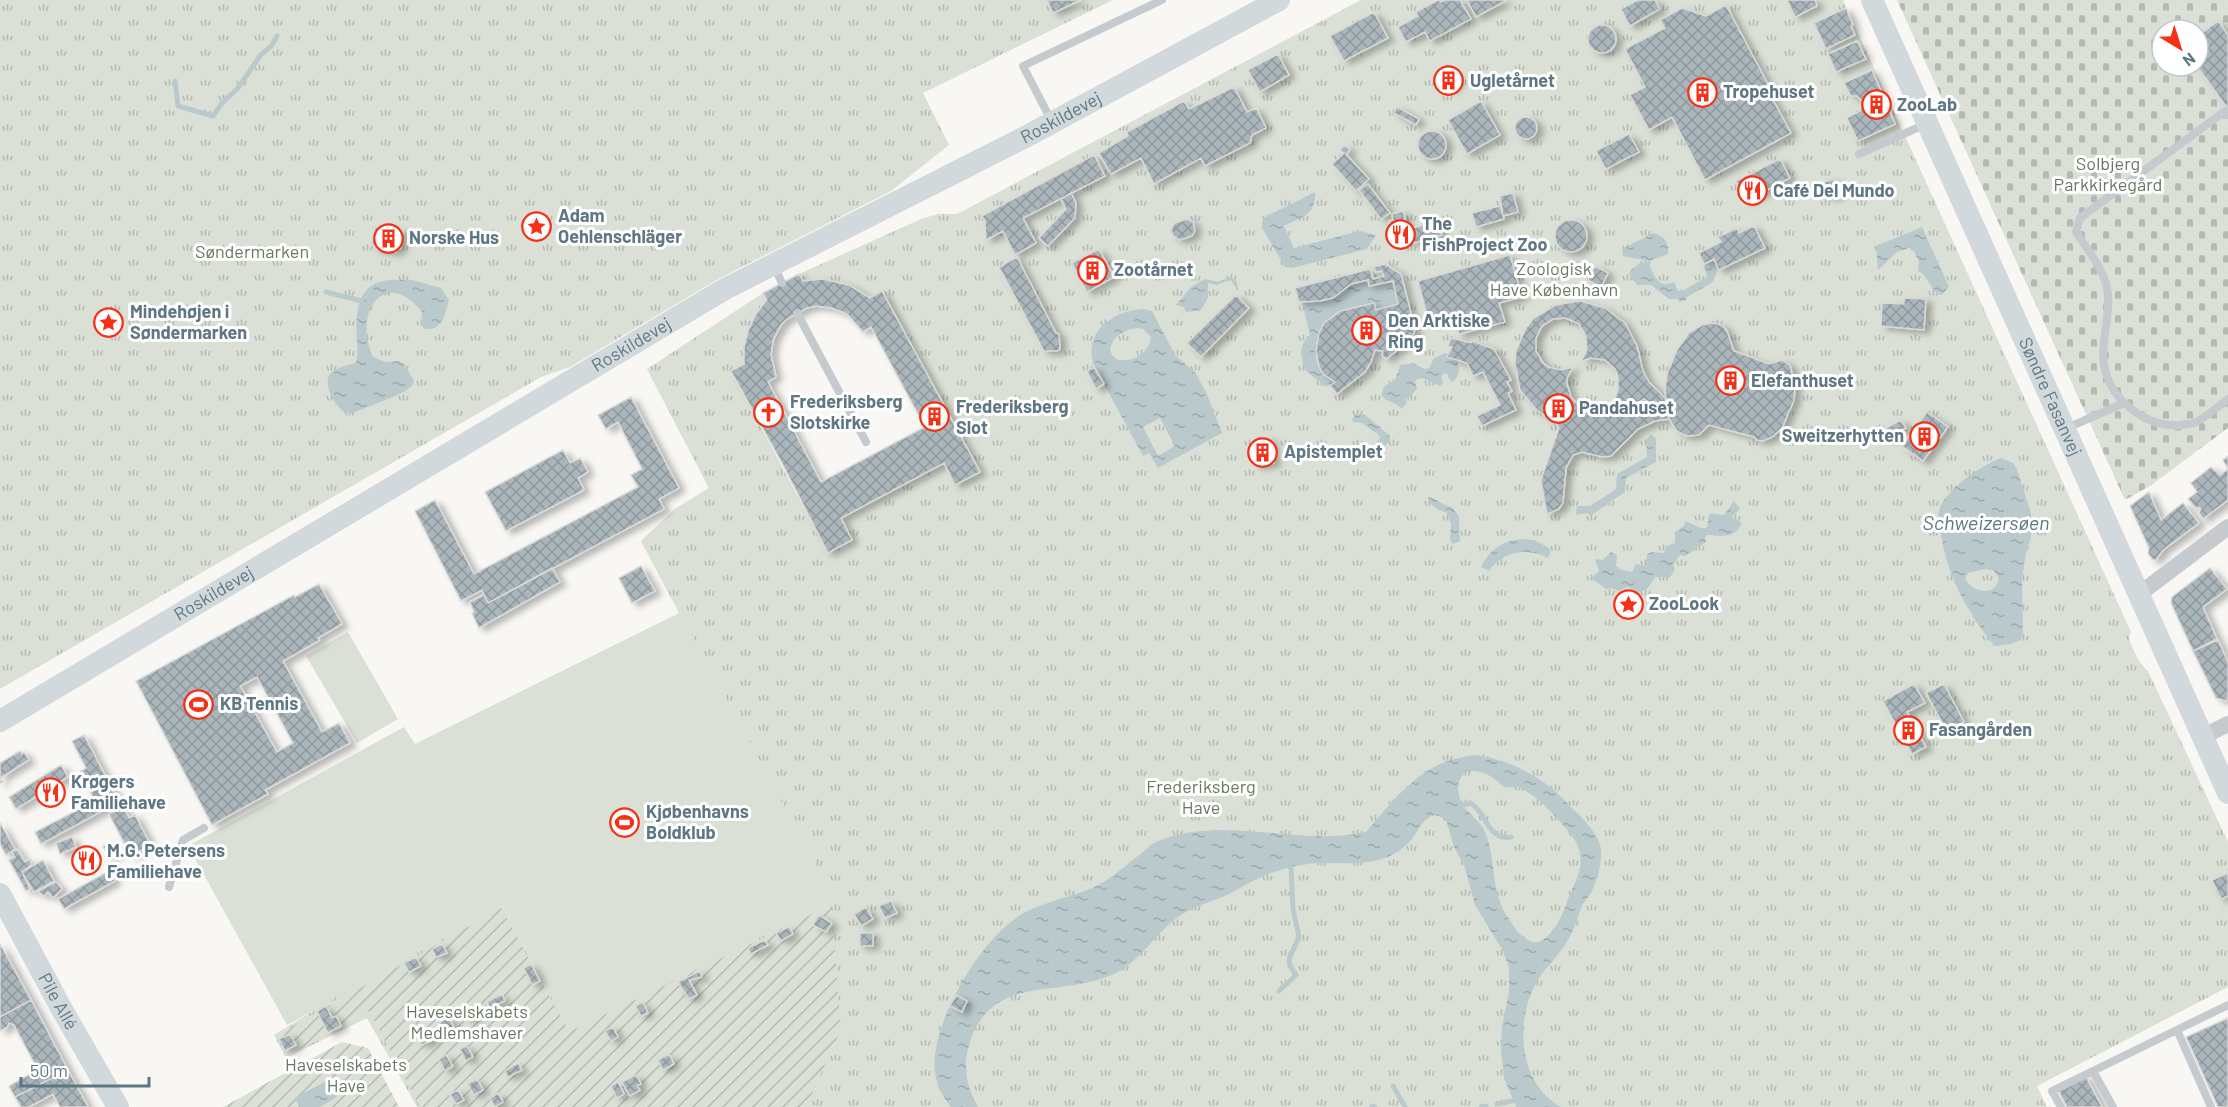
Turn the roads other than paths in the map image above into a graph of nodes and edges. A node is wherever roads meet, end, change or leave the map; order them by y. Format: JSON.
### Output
{"nodes":[{"id":1,"x":1162,"y":0,"type":"edge"},
{"id":2,"x":1279,"y":0,"type":"edge"},
{"id":3,"x":1872,"y":0,"type":"edge"},
{"id":4,"x":2228,"y":115,"type":"edge"},
{"id":5,"x":1052,"y":122,"type":"junction"},
{"id":6,"x":1926,"y":124,"type":"junction"},
{"id":7,"x":1859,"y":154,"type":"dead end"},
{"id":8,"x":797,"y":313,"type":"dead end"},
{"id":9,"x":2228,"y":399,"type":"edge"},
{"id":10,"x":2124,"y":403,"type":"junction"},
{"id":11,"x":2065,"y":429,"type":"junction"},
{"id":12,"x":866,"y":442,"type":"dead end"},
{"id":13,"x":2228,"y":527,"type":"edge"},
{"id":14,"x":2138,"y":595,"type":"junction"},
{"id":15,"x":0,"y":721,"type":"edge"},
{"id":16,"x":2228,"y":724,"type":"edge"},
{"id":17,"x":2204,"y":736,"type":"junction"},
{"id":18,"x":2228,"y":793,"type":"edge"},
{"id":19,"x":204,"y":828,"type":"dead end"},
{"id":20,"x":169,"y":887,"type":"dead end"},
{"id":21,"x":0,"y":894,"type":"edge"},
{"id":22,"x":2228,"y":1005,"type":"edge"},
{"id":23,"x":2177,"y":1030,"type":"junction"},
{"id":24,"x":2093,"y":1071,"type":"junction"},
{"id":25,"x":118,"y":1107,"type":"edge"},
{"id":26,"x":2061,"y":1107,"type":"edge"},
{"id":27,"x":2113,"y":1107,"type":"edge"},
{"id":28,"x":2211,"y":1107,"type":"edge"}],
"edges":[{"from":1,"to":5,"type":"lane"},
{"from":2,"to":5,"type":"street","name":"Roskildevej"},
{"from":3,"to":6,"type":"street","name":"Søndre Fasanvej"},
{"from":4,"to":10,"type":"lane"},
{"from":5,"to":15,"type":"street","name":"Roskildevej"},
{"from":6,"to":7,"type":"lane"},
{"from":6,"to":11,"type":"street","name":"Søndre Fasanvej"},
{"from":8,"to":12,"type":"lane"},
{"from":9,"to":10,"type":"lane"},
{"from":10,"to":11,"type":"lane"},
{"from":11,"to":14,"type":"street","name":"Søndre Fasanvej"},
{"from":13,"to":14,"type":"street"},
{"from":14,"to":17,"type":"street","name":"Søndre Fasanvej"},
{"from":16,"to":17,"type":"street"},
{"from":17,"to":18,"type":"street","name":"Søndre Fasanvej"},
{"from":19,"to":20,"type":"lane"},
{"from":21,"to":25,"type":"street","name":"Pile Allé"},
{"from":22,"to":23,"type":"lane"},
{"from":23,"to":24,"type":"lane"},
{"from":23,"to":28,"type":"lane"},
{"from":24,"to":26,"type":"lane"},
{"from":24,"to":27,"type":"lane"}]}
